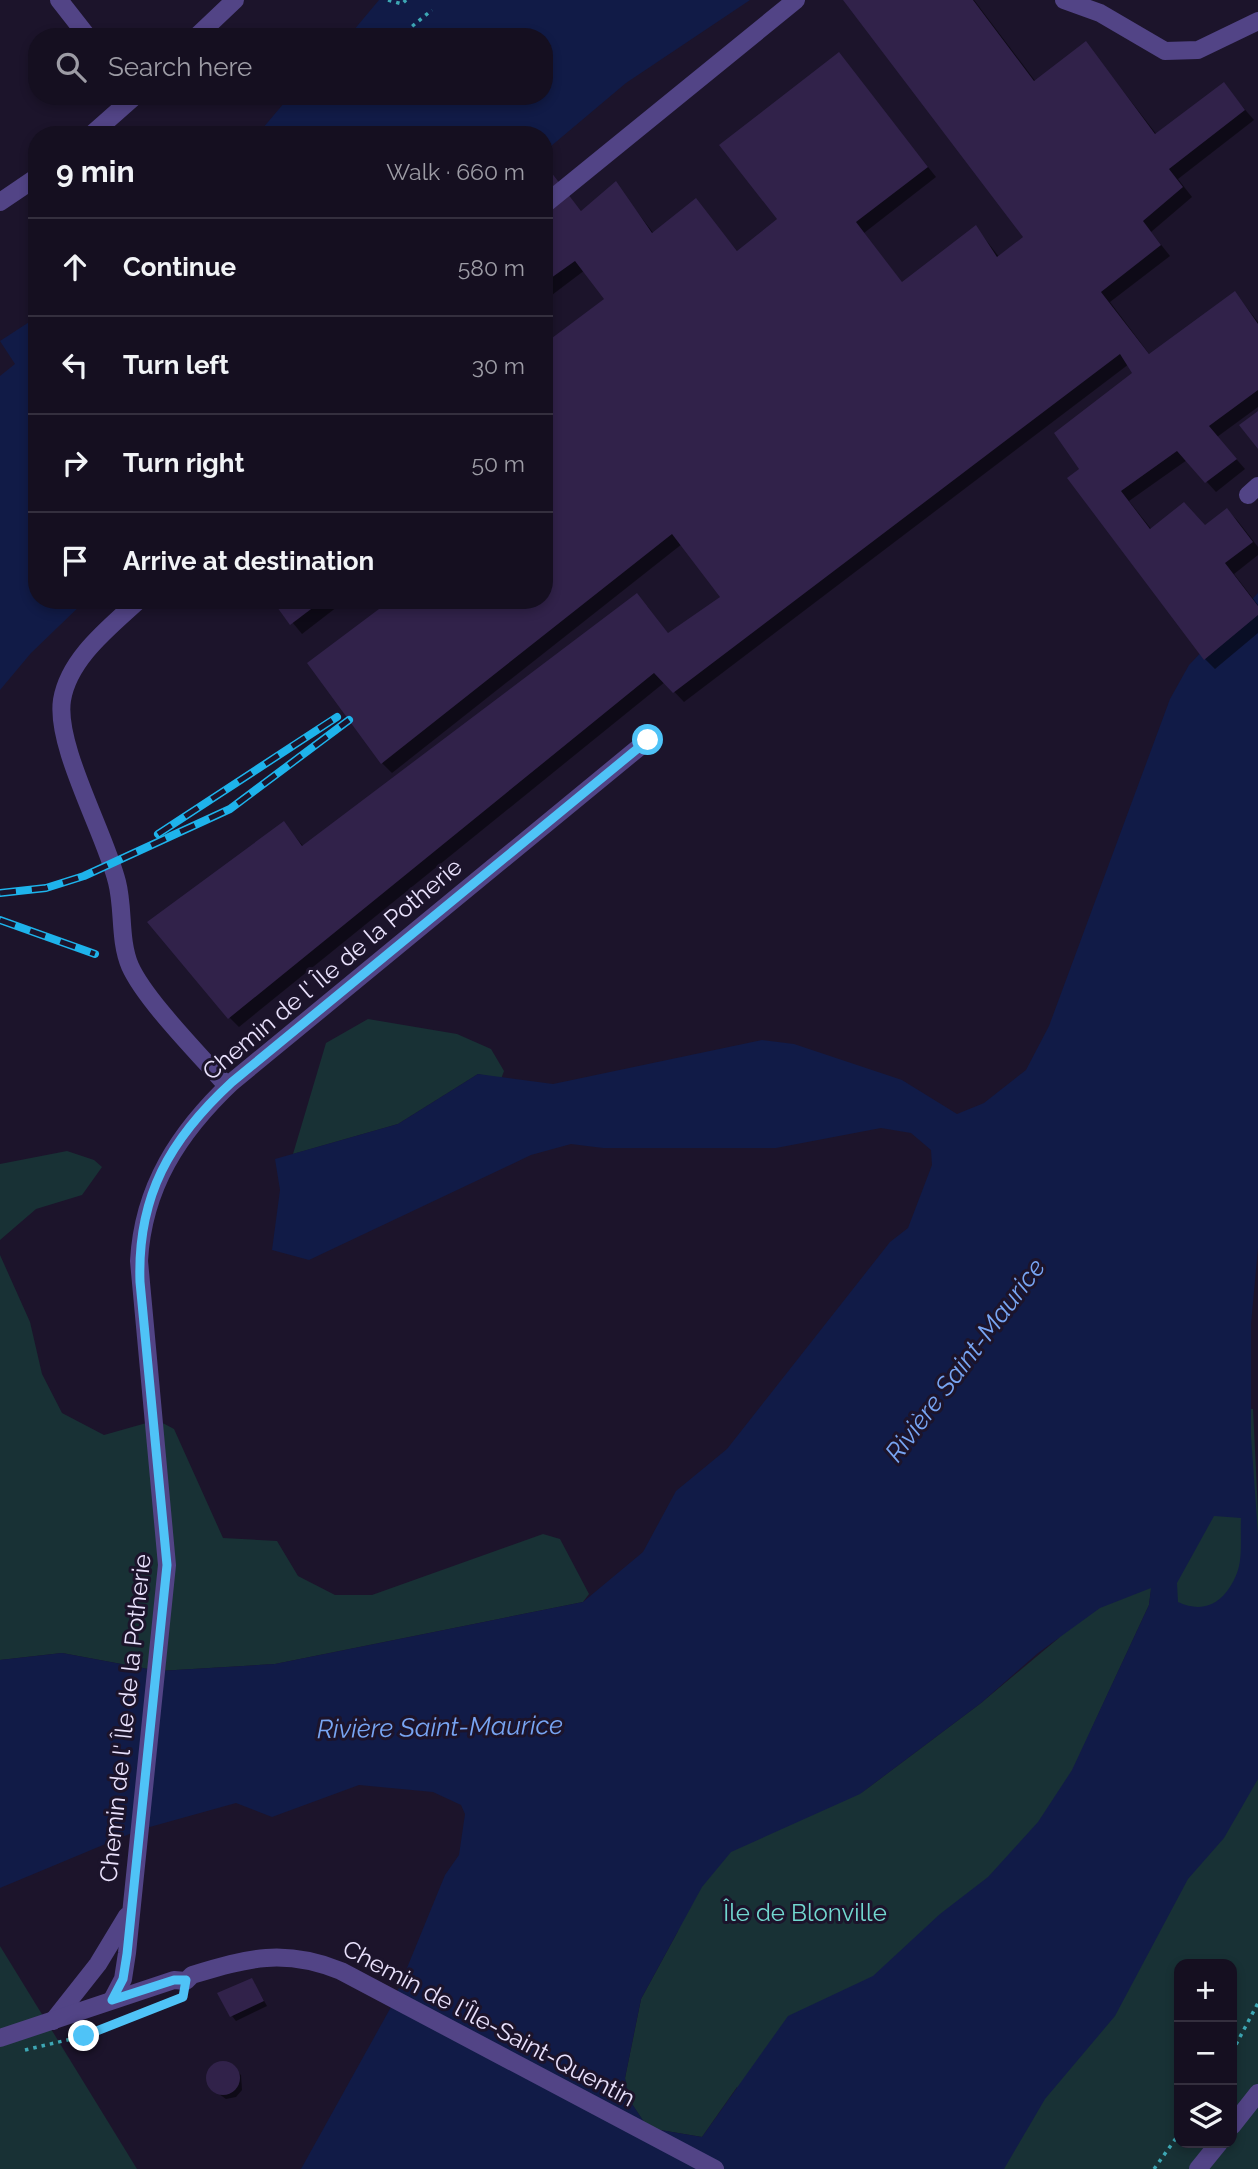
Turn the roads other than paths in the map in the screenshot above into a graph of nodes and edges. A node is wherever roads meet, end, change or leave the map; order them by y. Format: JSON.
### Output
{"nodes":[{"id":1,"x":59,"y":0,"type":"edge"},
{"id":2,"x":236,"y":0,"type":"edge"},
{"id":3,"x":796,"y":0,"type":"edge"},
{"id":4,"x":1064,"y":0,"type":"edge"},
{"id":5,"x":1258,"y":21,"type":"edge"},
{"id":6,"x":81,"y":28,"type":"edge"},
{"id":7,"x":206,"y":28,"type":"edge"},
{"id":8,"x":125,"y":105,"type":"edge"},
{"id":9,"x":101,"y":126,"type":"edge"},
{"id":10,"x":28,"y":183,"type":"edge"},
{"id":11,"x":553,"y":198,"type":"edge"},
{"id":12,"x":0,"y":202,"type":"edge"},
{"id":13,"x":129,"y":609,"type":"edge"},
{"id":14,"x":648,"y":740,"type":"dead end"},
{"id":15,"x":227,"y":1086,"type":"junction"},
{"id":16,"x":130,"y":1909,"type":"junction"},
{"id":17,"x":112,"y":2000,"type":"junction"},
{"id":18,"x":53,"y":2021,"type":"junction"},
{"id":19,"x":0,"y":2038,"type":"edge"},
{"id":20,"x":1258,"y":2093,"type":"edge"},
{"id":21,"x":1237,"y":2120,"type":"edge"},
{"id":22,"x":1215,"y":2148,"type":"edge"},
{"id":23,"x":715,"y":2169,"type":"edge"},
{"id":24,"x":1198,"y":2169,"type":"edge"}],
"edges":[{"from":1,"to":6,"type":"street"},
{"from":2,"to":7,"type":"street"},
{"from":3,"to":11,"type":"street"},
{"from":4,"to":5,"type":"street"},
{"from":8,"to":9,"type":"street"},
{"from":10,"to":12,"type":"street"},
{"from":13,"to":15,"type":"street"},
{"from":14,"to":15,"type":"street","name":"Chemin de l' Île de la Potherie"},
{"from":15,"to":16,"type":"street","name":"Chemin de l' Île de la Potherie"},
{"from":16,"to":17,"type":"street","name":"Chemin de l' Île de la Potherie"},
{"from":16,"to":18,"type":"street"},
{"from":17,"to":18,"type":"street","name":"Chemin de l'Île-Saint-Quentin"},
{"from":17,"to":23,"type":"street","name":"Chemin de l'Île-Saint-Quentin"},
{"from":18,"to":19,"type":"street","name":"Chemin de l'Île-Saint-Quentin"},
{"from":20,"to":21,"type":"street"},
{"from":22,"to":24,"type":"street"}]}
